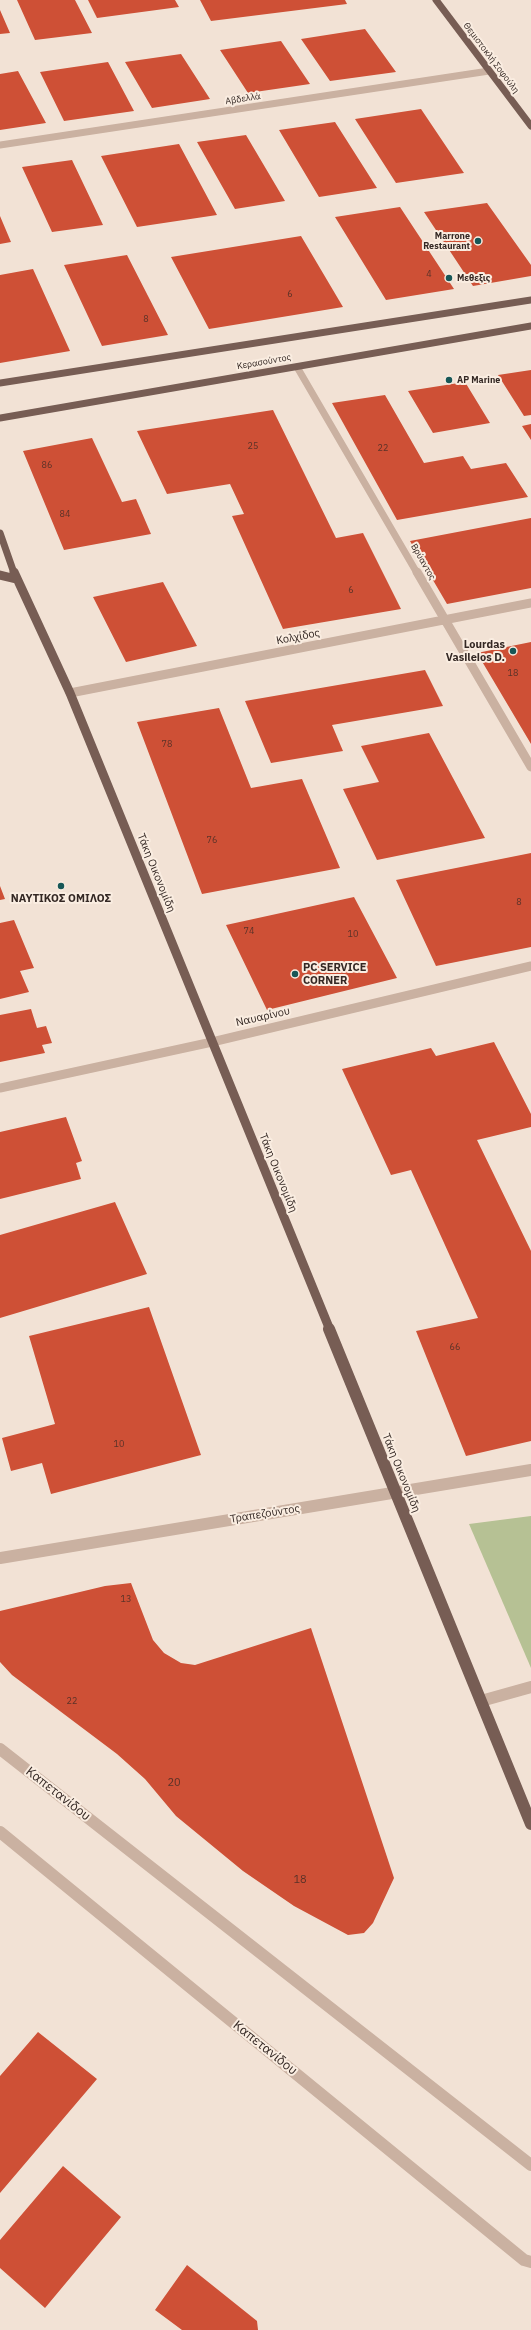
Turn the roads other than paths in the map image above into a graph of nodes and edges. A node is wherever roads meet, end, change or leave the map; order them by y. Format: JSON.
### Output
{"nodes":[{"id":1,"x":436,"y":0,"type":"edge"},
{"id":2,"x":489,"y":71,"type":"junction"},
{"id":3,"x":530,"y":125,"type":"edge"},
{"id":4,"x":0,"y":146,"type":"edge"},
{"id":5,"x":531,"y":300,"type":"edge"},
{"id":6,"x":531,"y":326,"type":"edge"},
{"id":7,"x":297,"y":367,"type":"junction"},
{"id":8,"x":0,"y":384,"type":"edge"},
{"id":9,"x":0,"y":418,"type":"edge"},
{"id":10,"x":0,"y":533,"type":"edge"},
{"id":11,"x":0,"y":575,"type":"edge"},
{"id":12,"x":16,"y":579,"type":"junction"},
{"id":13,"x":531,"y":603,"type":"edge"},
{"id":14,"x":445,"y":619,"type":"junction"},
{"id":15,"x":70,"y":693,"type":"junction"},
{"id":16,"x":531,"y":767,"type":"edge"},
{"id":17,"x":531,"y":966,"type":"edge"},
{"id":18,"x":212,"y":1042,"type":"junction"},
{"id":19,"x":0,"y":1088,"type":"edge"},
{"id":20,"x":531,"y":1470,"type":"edge"},
{"id":21,"x":396,"y":1492,"type":"junction"},
{"id":22,"x":0,"y":1558,"type":"edge"},
{"id":23,"x":531,"y":1687,"type":"edge"},
{"id":24,"x":481,"y":1701,"type":"junction"},
{"id":25,"x":0,"y":1749,"type":"edge"},
{"id":26,"x":531,"y":1824,"type":"edge"},
{"id":27,"x":0,"y":1832,"type":"edge"},
{"id":28,"x":531,"y":2165,"type":"edge"},
{"id":29,"x":531,"y":2262,"type":"edge"}],
"edges":[{"from":1,"to":2,"type":"main road","name":"Θεμιστοκλή Σοφούλη"},
{"from":2,"to":3,"type":"main road","name":"Θεμιστοκλή Σοφούλη"},
{"from":2,"to":4,"type":"street","name":"Αβδελλά"},
{"from":5,"to":8,"type":"main road","name":"Κερασούντος"},
{"from":6,"to":7,"type":"main road","name":"Κερασούντος"},
{"from":7,"to":9,"type":"main road","name":"Κερασούντος"},
{"from":7,"to":14,"type":"street","name":"Βρύαντος"},
{"from":10,"to":12,"type":"main road","name":"Τάκη Οικονομίδη"},
{"from":11,"to":12,"type":"main road"},
{"from":12,"to":15,"type":"main road","name":"Τάκη Οικονομίδη"},
{"from":13,"to":14,"type":"street","name":"Κολχίδος"},
{"from":14,"to":15,"type":"street","name":"Κολχίδος"},
{"from":14,"to":16,"type":"street","name":"Βρύαντος"},
{"from":15,"to":18,"type":"main road","name":"Τάκη Οικονομίδη"},
{"from":17,"to":18,"type":"street","name":"Ναυαρίνου"},
{"from":18,"to":19,"type":"street","name":"Ναυαρίνου"},
{"from":18,"to":21,"type":"main road","name":"Τάκη Οικονομίδη"},
{"from":20,"to":21,"type":"street","name":"Τραπεζούντος"},
{"from":21,"to":22,"type":"street","name":"Τραπεζούντος"},
{"from":21,"to":24,"type":"main road","name":"Τάκη Οικονομίδη"},
{"from":23,"to":24,"type":"street"},
{"from":24,"to":26,"type":"main road","name":"Τάκη Οικονομίδη"},
{"from":25,"to":28,"type":"street","name":"Καπετανίδου"},
{"from":27,"to":29,"type":"street","name":"Καπετανίδου"}]}
